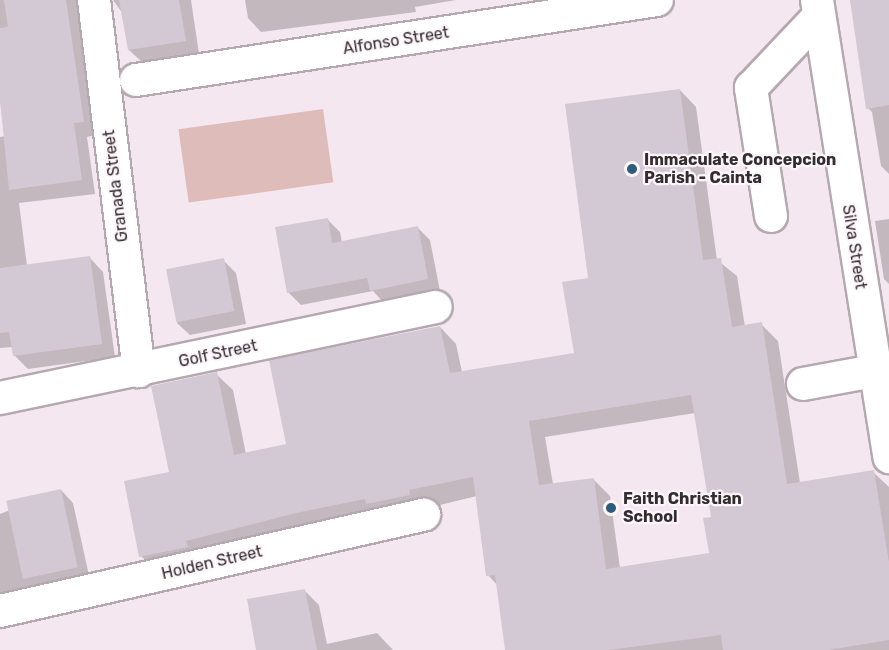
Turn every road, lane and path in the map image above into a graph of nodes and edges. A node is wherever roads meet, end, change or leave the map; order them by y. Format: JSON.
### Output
{"nodes":[{"id":1,"x":94,"y":0,"type":"edge"},
{"id":2,"x":657,"y":0,"type":"edge"},
{"id":3,"x":601,"y":5,"type":"edge"},
{"id":4,"x":818,"y":8,"type":"edge"},
{"id":5,"x":136,"y":80,"type":"dead end"},
{"id":6,"x":771,"y":216,"type":"dead end"},
{"id":7,"x":436,"y":307,"type":"dead end"},
{"id":8,"x":139,"y":371,"type":"junction"},
{"id":9,"x":874,"y":371,"type":"junction"},
{"id":10,"x":803,"y":384,"type":"dead end"},
{"id":11,"x":0,"y":398,"type":"edge"},
{"id":12,"x":889,"y":457,"type":"edge"},
{"id":13,"x":424,"y":515,"type":"dead end"},
{"id":14,"x":0,"y":611,"type":"edge"}],
"edges":[{"from":1,"to":8,"type":"street","name":"Granada Street"},
{"from":2,"to":3,"type":"street","name":"Alfonso Street"},
{"from":3,"to":5,"type":"street","name":"Alfonso Street"},
{"from":4,"to":6,"type":"street"},
{"from":4,"to":9,"type":"street","name":"Silva Street"},
{"from":7,"to":8,"type":"street","name":"Golf Street"},
{"from":8,"to":11,"type":"street","name":"Golf Street"},
{"from":9,"to":10,"type":"street"},
{"from":9,"to":12,"type":"street","name":"Silva Street"},
{"from":13,"to":14,"type":"street","name":"Holden Street"}]}
